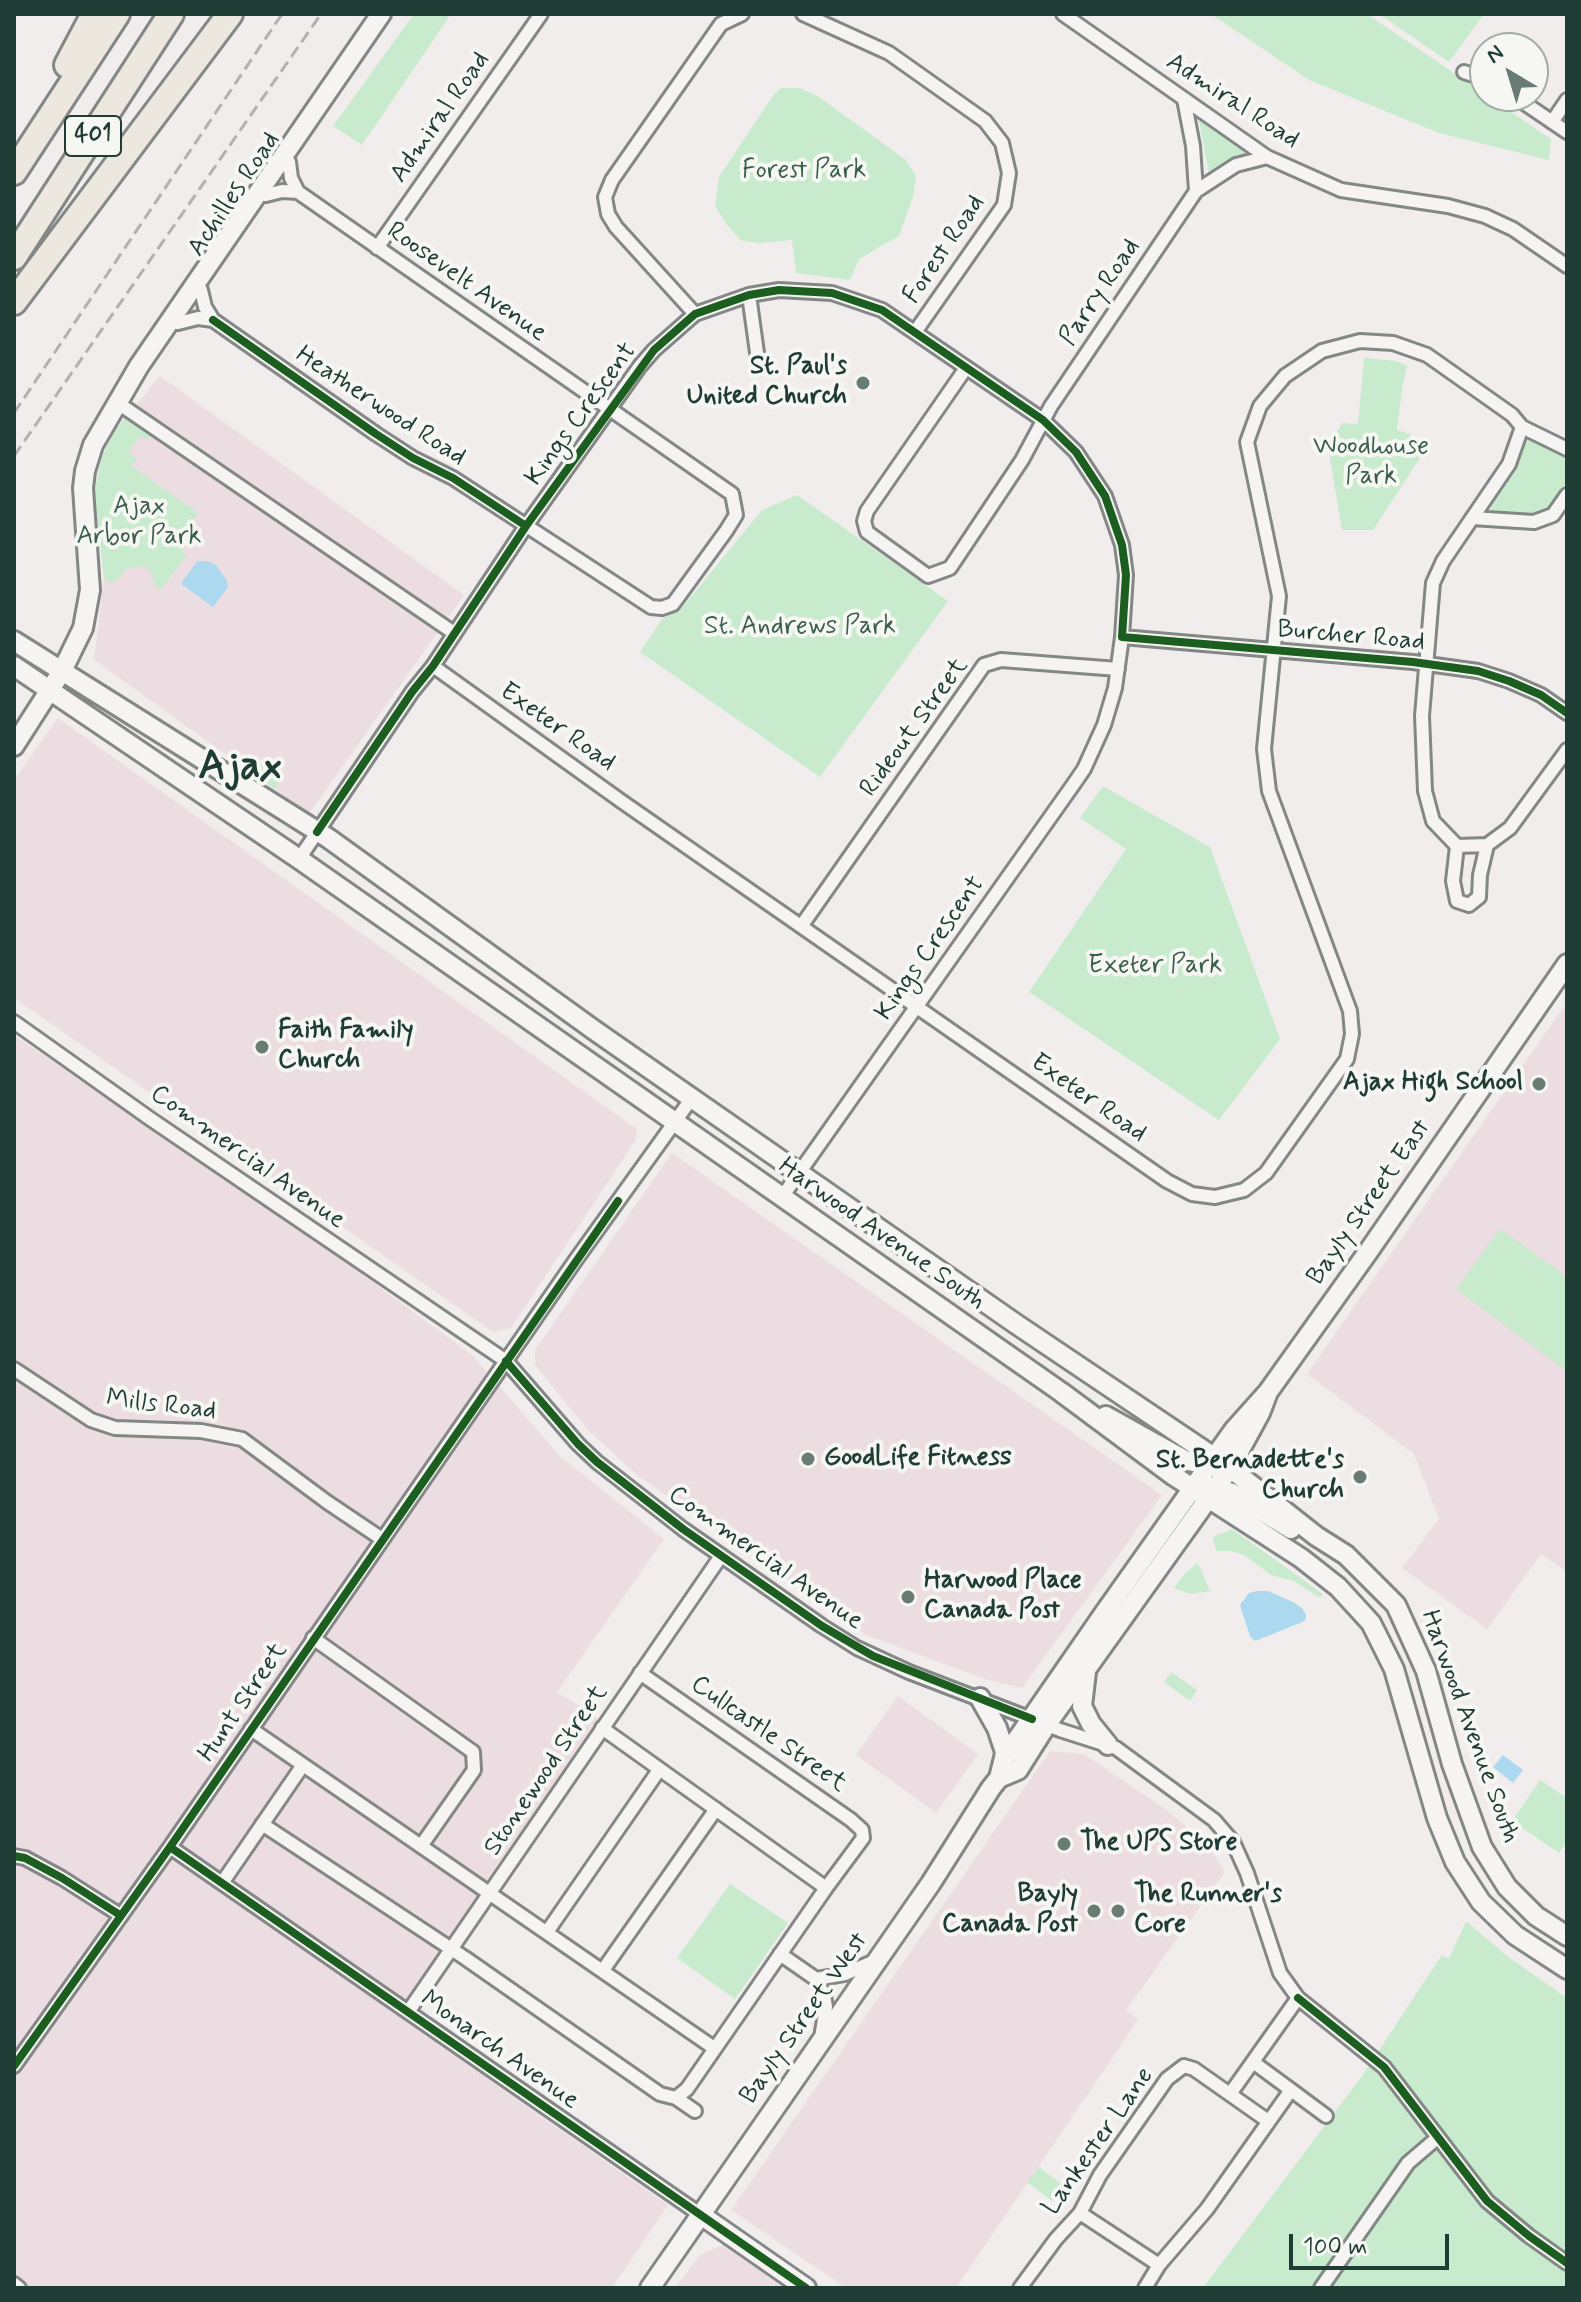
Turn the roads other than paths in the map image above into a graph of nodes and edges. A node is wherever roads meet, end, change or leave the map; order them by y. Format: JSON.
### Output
{"nodes":[{"id":1,"x":94,"y":14,"type":"edge"},
{"id":2,"x":117,"y":14,"type":"edge"},
{"id":3,"x":171,"y":14,"type":"edge"},
{"id":4,"x":230,"y":14,"type":"edge"},
{"id":5,"x":381,"y":14,"type":"edge"},
{"id":6,"x":389,"y":14,"type":"edge"},
{"id":7,"x":541,"y":14,"type":"edge"},
{"id":8,"x":742,"y":14,"type":"edge"},
{"id":9,"x":803,"y":14,"type":"edge"},
{"id":10,"x":1063,"y":14,"type":"edge"},
{"id":11,"x":1464,"y":72,"type":"dead end"},
{"id":12,"x":1469,"y":74,"type":"edge"},
{"id":13,"x":1184,"y":99,"type":"junction"},
{"id":14,"x":1567,"y":100,"type":"edge"},
{"id":15,"x":1537,"y":112,"type":"edge"},
{"id":16,"x":1552,"y":122,"type":"junction"},
{"id":17,"x":1567,"y":132,"type":"edge"},
{"id":18,"x":1267,"y":157,"type":"junction"},
{"id":19,"x":289,"y":162,"type":"junction"},
{"id":20,"x":14,"y":169,"type":"edge"},
{"id":21,"x":1196,"y":191,"type":"junction"},
{"id":22,"x":298,"y":192,"type":"junction"},
{"id":23,"x":266,"y":195,"type":"junction"},
{"id":24,"x":377,"y":248,"type":"junction"},
{"id":25,"x":14,"y":257,"type":"edge"},
{"id":26,"x":1567,"y":266,"type":"edge"},
{"id":27,"x":201,"y":290,"type":"junction"},
{"id":28,"x":749,"y":295,"type":"junction"},
{"id":29,"x":14,"y":302,"type":"edge"},
{"id":30,"x":695,"y":314,"type":"junction"},
{"id":31,"x":213,"y":320,"type":"junction"},
{"id":32,"x":178,"y":323,"type":"junction"},
{"id":33,"x":915,"y":332,"type":"junction"},
{"id":34,"x":758,"y":360,"type":"dead end"},
{"id":35,"x":966,"y":368,"type":"junction"},
{"id":36,"x":118,"y":403,"type":"junction"},
{"id":37,"x":610,"y":408,"type":"junction"},
{"id":38,"x":1043,"y":420,"type":"junction"},
{"id":39,"x":1522,"y":427,"type":"junction"},
{"id":40,"x":1567,"y":449,"type":"edge"},
{"id":41,"x":1567,"y":495,"type":"edge"},
{"id":42,"x":1472,"y":518,"type":"junction"},
{"id":43,"x":526,"y":526,"type":"junction"},
{"id":44,"x":454,"y":633,"type":"junction"},
{"id":45,"x":1122,"y":637,"type":"junction"},
{"id":46,"x":14,"y":641,"type":"edge"},
{"id":47,"x":1275,"y":650,"type":"junction"},
{"id":48,"x":1426,"y":664,"type":"junction"},
{"id":49,"x":14,"y":666,"type":"edge"},
{"id":50,"x":433,"y":666,"type":"junction"},
{"id":51,"x":1118,"y":669,"type":"junction"},
{"id":52,"x":62,"y":671,"type":"junction"},
{"id":53,"x":50,"y":690,"type":"junction"},
{"id":54,"x":1567,"y":713,"type":"edge"},
{"id":55,"x":14,"y":746,"type":"edge"},
{"id":56,"x":1567,"y":750,"type":"edge"},
{"id":57,"x":317,"y":832,"type":"junction"},
{"id":58,"x":1487,"y":845,"type":"junction"},
{"id":59,"x":1457,"y":846,"type":"junction"},
{"id":60,"x":299,"y":859,"type":"junction"},
{"id":61,"x":802,"y":925,"type":"junction"},
{"id":62,"x":1567,"y":964,"type":"edge"},
{"id":63,"x":522,"y":977,"type":"junction"},
{"id":64,"x":501,"y":1003,"type":"junction"},
{"id":65,"x":916,"y":1006,"type":"junction"},
{"id":66,"x":14,"y":1022,"type":"edge"},
{"id":67,"x":692,"y":1098,"type":"junction"},
{"id":68,"x":673,"y":1122,"type":"junction"},
{"id":69,"x":800,"y":1173,"type":"junction"},
{"id":70,"x":782,"y":1197,"type":"junction"},
{"id":71,"x":1016,"y":1324,"type":"junction"},
{"id":72,"x":993,"y":1347,"type":"junction"},
{"id":73,"x":506,"y":1361,"type":"junction"},
{"id":74,"x":14,"y":1369,"type":"edge"},
{"id":75,"x":1061,"y":1392,"type":"junction"},
{"id":76,"x":1217,"y":1465,"type":"junction"},
{"id":77,"x":1206,"y":1491,"type":"junction"},
{"id":78,"x":1316,"y":1536,"type":"junction"},
{"id":79,"x":382,"y":1539,"type":"junction"},
{"id":80,"x":721,"y":1556,"type":"junction"},
{"id":81,"x":313,"y":1638,"type":"junction"},
{"id":82,"x":1086,"y":1672,"type":"junction"},
{"id":83,"x":640,"y":1673,"type":"junction"},
{"id":84,"x":980,"y":1698,"type":"junction"},
{"id":85,"x":1039,"y":1722,"type":"junction"},
{"id":86,"x":602,"y":1728,"type":"junction"},
{"id":87,"x":251,"y":1729,"type":"junction"},
{"id":88,"x":1108,"y":1745,"type":"junction"},
{"id":89,"x":1004,"y":1758,"type":"junction"},
{"id":90,"x":303,"y":1765,"type":"junction"},
{"id":91,"x":659,"y":1770,"type":"junction"},
{"id":92,"x":999,"y":1778,"type":"junction"},
{"id":93,"x":716,"y":1809,"type":"junction"},
{"id":94,"x":262,"y":1824,"type":"junction"},
{"id":95,"x":421,"y":1846,"type":"junction"},
{"id":96,"x":170,"y":1847,"type":"junction"},
{"id":97,"x":14,"y":1856,"type":"edge"},
{"id":98,"x":222,"y":1883,"type":"junction"},
{"id":99,"x":826,"y":1888,"type":"junction"},
{"id":100,"x":490,"y":1894,"type":"junction"},
{"id":101,"x":120,"y":1915,"type":"junction"},
{"id":102,"x":547,"y":1932,"type":"junction"},
{"id":103,"x":1567,"y":1936,"type":"edge"},
{"id":104,"x":452,"y":1949,"type":"junction"},
{"id":105,"x":780,"y":1954,"type":"junction"},
{"id":106,"x":878,"y":1959,"type":"junction"},
{"id":107,"x":1567,"y":1969,"type":"edge"},
{"id":108,"x":603,"y":1970,"type":"junction"},
{"id":109,"x":816,"y":1979,"type":"junction"},
{"id":110,"x":1298,"y":1998,"type":"junction"},
{"id":111,"x":408,"y":2012,"type":"junction"},
{"id":112,"x":821,"y":2040,"type":"junction"},
{"id":113,"x":714,"y":2048,"type":"junction"},
{"id":114,"x":1253,"y":2062,"type":"junction"},
{"id":115,"x":14,"y":2066,"type":"edge"},
{"id":116,"x":1291,"y":2090,"type":"junction"},
{"id":117,"x":1230,"y":2094,"type":"junction"},
{"id":118,"x":676,"y":2098,"type":"junction"},
{"id":119,"x":695,"y":2111,"type":"dead end"},
{"id":120,"x":1326,"y":2116,"type":"dead end"},
{"id":121,"x":1268,"y":2121,"type":"junction"},
{"id":122,"x":1436,"y":2139,"type":"junction"},
{"id":123,"x":1080,"y":2213,"type":"junction"},
{"id":124,"x":701,"y":2215,"type":"junction"},
{"id":125,"x":1567,"y":2263,"type":"edge"},
{"id":126,"x":1159,"y":2265,"type":"junction"},
{"id":127,"x":14,"y":2284,"type":"edge"},
{"id":128,"x":19,"y":2288,"type":"edge"},
{"id":129,"x":650,"y":2288,"type":"edge"},
{"id":130,"x":806,"y":2288,"type":"edge"},
{"id":131,"x":1020,"y":2288,"type":"edge"},
{"id":132,"x":1145,"y":2288,"type":"edge"},
{"id":133,"x":1321,"y":2288,"type":"edge"}],
"edges":[{"from":1,"to":20,"type":"highway"},
{"from":2,"to":20,"type":"highway","number":"401"},
{"from":3,"to":25,"type":"highway","number":"401"},
{"from":4,"to":29,"type":"highway"},
{"from":5,"to":36,"type":"main road","name":"Achilles Road"},
{"from":6,"to":19,"type":"main road","name":"Achilles Road"},
{"from":7,"to":24,"type":"street","name":"Admiral Road"},
{"from":8,"to":30,"type":"street"},
{"from":9,"to":33,"type":"street","name":"Forest Road"},
{"from":10,"to":13,"type":"street","name":"Admiral Road"},
{"from":11,"to":12,"type":"street"},
{"from":13,"to":18,"type":"street","name":"Admiral Road"},
{"from":13,"to":21,"type":"street"},
{"from":14,"to":16,"type":"street"},
{"from":15,"to":16,"type":"street"},
{"from":16,"to":17,"type":"street"},
{"from":18,"to":21,"type":"street","name":"Parry Road"},
{"from":18,"to":26,"type":"street","name":"Admiral Road"},
{"from":19,"to":22,"type":"street"},
{"from":19,"to":23,"type":"main road","name":"Achilles Road"},
{"from":21,"to":38,"type":"street","name":"Parry Road"},
{"from":22,"to":23,"type":"street"},
{"from":22,"to":24,"type":"street","name":"Roosevelt Avenue"},
{"from":23,"to":27,"type":"main road","name":"Achilles Road"},
{"from":24,"to":37,"type":"street","name":"Roosevelt Avenue"},
{"from":27,"to":31,"type":"street"},
{"from":27,"to":32,"type":"main road","name":"Achilles Road"},
{"from":28,"to":30,"type":"street","name":"Kings Crescent"},
{"from":28,"to":33,"type":"street","name":"Kings Crescent"},
{"from":28,"to":34,"type":"street"},
{"from":30,"to":37,"type":"street","name":"Kings Crescent"},
{"from":31,"to":32,"type":"street"},
{"from":31,"to":43,"type":"street","name":"Heatherwood Road"},
{"from":32,"to":36,"type":"main road","name":"Achilles Road"},
{"from":33,"to":35,"type":"street","name":"Kings Crescent"},
{"from":35,"to":38,"type":"street","name":"Kings Crescent"},
{"from":35,"to":38,"type":"street","name":"Parry Road"},
{"from":36,"to":44,"type":"street"},
{"from":36,"to":52,"type":"main road","name":"Achilles Road"},
{"from":37,"to":43,"type":"street","name":"Kings Crescent"},
{"from":37,"to":43,"type":"street","name":"Roosevelt Avenue"},
{"from":38,"to":45,"type":"street","name":"Kings Crescent"},
{"from":39,"to":40,"type":"street","name":"Exeter Road"},
{"from":39,"to":42,"type":"street"},
{"from":39,"to":47,"type":"street","name":"Exeter Road"},
{"from":41,"to":42,"type":"street"},
{"from":42,"to":48,"type":"street"},
{"from":43,"to":44,"type":"street","name":"Kings Crescent"},
{"from":44,"to":50,"type":"street","name":"Kings Crescent"},
{"from":45,"to":47,"type":"street","name":"Burcher Road"},
{"from":45,"to":51,"type":"street","name":"Kings Crescent"},
{"from":46,"to":52,"type":"main road","name":"Harwood Avenue South"},
{"from":47,"to":48,"type":"street","name":"Burcher Road"},
{"from":47,"to":65,"type":"street","name":"Exeter Road"},
{"from":48,"to":54,"type":"street","name":"Burcher Road"},
{"from":48,"to":59,"type":"street"},
{"from":49,"to":53,"type":"main road","name":"Harwood Avenue South"},
{"from":50,"to":57,"type":"street","name":"Kings Crescent"},
{"from":50,"to":61,"type":"street","name":"Exeter Road"},
{"from":51,"to":61,"type":"street","name":"Rideout Street"},
{"from":51,"to":65,"type":"street","name":"Kings Crescent"},
{"from":52,"to":53,"type":"main road","name":"Achilles Road"},
{"from":52,"to":57,"type":"main road","name":"Harwood Avenue South"},
{"from":53,"to":55,"type":"main road","name":"Achilles Road"},
{"from":53,"to":60,"type":"main road","name":"Harwood Avenue South"},
{"from":56,"to":58,"type":"street"},
{"from":57,"to":60,"type":"street","name":"Kings Crescent"},
{"from":57,"to":63,"type":"main road","name":"Harwood Avenue South"},
{"from":58,"to":59,"type":"street"},
{"from":58,"to":59,"type":"street"},
{"from":60,"to":64,"type":"main road","name":"Harwood Avenue South"},
{"from":61,"to":65,"type":"street","name":"Exeter Road"},
{"from":62,"to":76,"type":"main road","name":"Bayly Street East"},
{"from":63,"to":64,"type":"main road"},
{"from":63,"to":67,"type":"main road","name":"Harwood Avenue South"},
{"from":64,"to":68,"type":"main road","name":"Harwood Avenue South"},
{"from":65,"to":69,"type":"street","name":"Kings Crescent"},
{"from":66,"to":73,"type":"street","name":"Commercial Avenue"},
{"from":67,"to":68,"type":"street"},
{"from":67,"to":69,"type":"main road","name":"Harwood Avenue South"},
{"from":68,"to":70,"type":"main road","name":"Harwood Avenue South"},
{"from":68,"to":73,"type":"street","name":"Hunt Street"},
{"from":69,"to":70,"type":"street","name":"Kings Crescent"},
{"from":69,"to":71,"type":"main road","name":"Harwood Avenue South"},
{"from":70,"to":72,"type":"main road","name":"Harwood Avenue South"},
{"from":71,"to":72,"type":"main road"},
{"from":71,"to":76,"type":"main road","name":"Harwood Avenue South"},
{"from":72,"to":75,"type":"main road","name":"Harwood Avenue South"},
{"from":73,"to":79,"type":"street","name":"Hunt Street"},
{"from":73,"to":80,"type":"street","name":"Commercial Avenue"},
{"from":74,"to":79,"type":"street","name":"Mills Road"},
{"from":75,"to":76,"type":"main road"},
{"from":75,"to":77,"type":"main road","name":"Harwood Avenue South"},
{"from":76,"to":77,"type":"main road","name":"Bayly Street East"},
{"from":76,"to":78,"type":"main road","name":"Harwood Avenue South"},
{"from":77,"to":78,"type":"main road"},
{"from":77,"to":82,"type":"main road","name":"Bayly Street West"},
{"from":77,"to":85,"type":"main road","name":"Bayly Street West"},
{"from":77,"to":107,"type":"main road","name":"Harwood Avenue South"},
{"from":78,"to":103,"type":"main road","name":"Harwood Avenue South"},
{"from":79,"to":81,"type":"street","name":"Hunt Street"},
{"from":80,"to":83,"type":"street","name":"Stonewood Street"},
{"from":80,"to":84,"type":"street","name":"Commercial Avenue"},
{"from":81,"to":87,"type":"street","name":"Hunt Street"},
{"from":81,"to":95,"type":"street"},
{"from":82,"to":85,"type":"main road","name":"Bayly Street West"},
{"from":82,"to":88,"type":"main road"},
{"from":83,"to":86,"type":"street","name":"Stonewood Street"},
{"from":83,"to":99,"type":"street","name":"Cullcastle Street"},
{"from":84,"to":85,"type":"street","name":"Commercial Avenue"},
{"from":84,"to":89,"type":"main road"},
{"from":85,"to":88,"type":"street","name":"Commercial Avenue"},
{"from":85,"to":89,"type":"main road","name":"Bayly Street West"},
{"from":85,"to":92,"type":"main road","name":"Bayly Street West"},
{"from":86,"to":91,"type":"street"},
{"from":86,"to":100,"type":"street","name":"Stonewood Street"},
{"from":87,"to":90,"type":"street"},
{"from":87,"to":96,"type":"street","name":"Hunt Street"},
{"from":88,"to":110,"type":"street","name":"Commercial Avenue"},
{"from":89,"to":92,"type":"main road","name":"Bayly Street West"},
{"from":90,"to":94,"type":"street"},
{"from":90,"to":95,"type":"street"},
{"from":91,"to":93,"type":"street"},
{"from":91,"to":102,"type":"street"},
{"from":92,"to":106,"type":"main road","name":"Bayly Street West"},
{"from":93,"to":99,"type":"street"},
{"from":93,"to":108,"type":"street"},
{"from":94,"to":98,"type":"street"},
{"from":94,"to":104,"type":"street"},
{"from":95,"to":100,"type":"street"},
{"from":96,"to":98,"type":"street","name":"Monarch Avenue"},
{"from":96,"to":101,"type":"street","name":"Hunt Street"},
{"from":97,"to":101,"type":"street"},
{"from":98,"to":111,"type":"street","name":"Monarch Avenue"},
{"from":99,"to":105,"type":"street"},
{"from":100,"to":102,"type":"street"},
{"from":100,"to":104,"type":"street","name":"Stonewood Street"},
{"from":101,"to":115,"type":"street","name":"Hunt Street"},
{"from":102,"to":108,"type":"street"},
{"from":104,"to":111,"type":"street","name":"Stonewood Street"},
{"from":104,"to":118,"type":"street"},
{"from":105,"to":109,"type":"street"},
{"from":105,"to":113,"type":"street"},
{"from":106,"to":109,"type":"street"},
{"from":106,"to":112,"type":"main road","name":"Bayly Street West"},
{"from":108,"to":113,"type":"street"},
{"from":109,"to":112,"type":"street"},
{"from":110,"to":114,"type":"street"},
{"from":110,"to":122,"type":"street"},
{"from":111,"to":124,"type":"street","name":"Monarch Avenue"},
{"from":112,"to":124,"type":"main road","name":"Bayly Street West"},
{"from":113,"to":118,"type":"street"},
{"from":114,"to":116,"type":"street"},
{"from":114,"to":117,"type":"street"},
{"from":116,"to":120,"type":"street"},
{"from":116,"to":121,"type":"street"},
{"from":117,"to":121,"type":"street","name":"Lankester Lane"},
{"from":117,"to":123,"type":"street","name":"Lankester Lane"},
{"from":118,"to":119,"type":"street"},
{"from":121,"to":126,"type":"street"},
{"from":122,"to":125,"type":"street"},
{"from":122,"to":133,"type":"street"},
{"from":123,"to":126,"type":"street"},
{"from":123,"to":131,"type":"street","name":"Lankester Lane"},
{"from":124,"to":129,"type":"main road","name":"Bayly Street West"},
{"from":124,"to":130,"type":"main road","name":"Monarch Avenue"},
{"from":126,"to":132,"type":"street"},
{"from":127,"to":128,"type":"street"}]}
